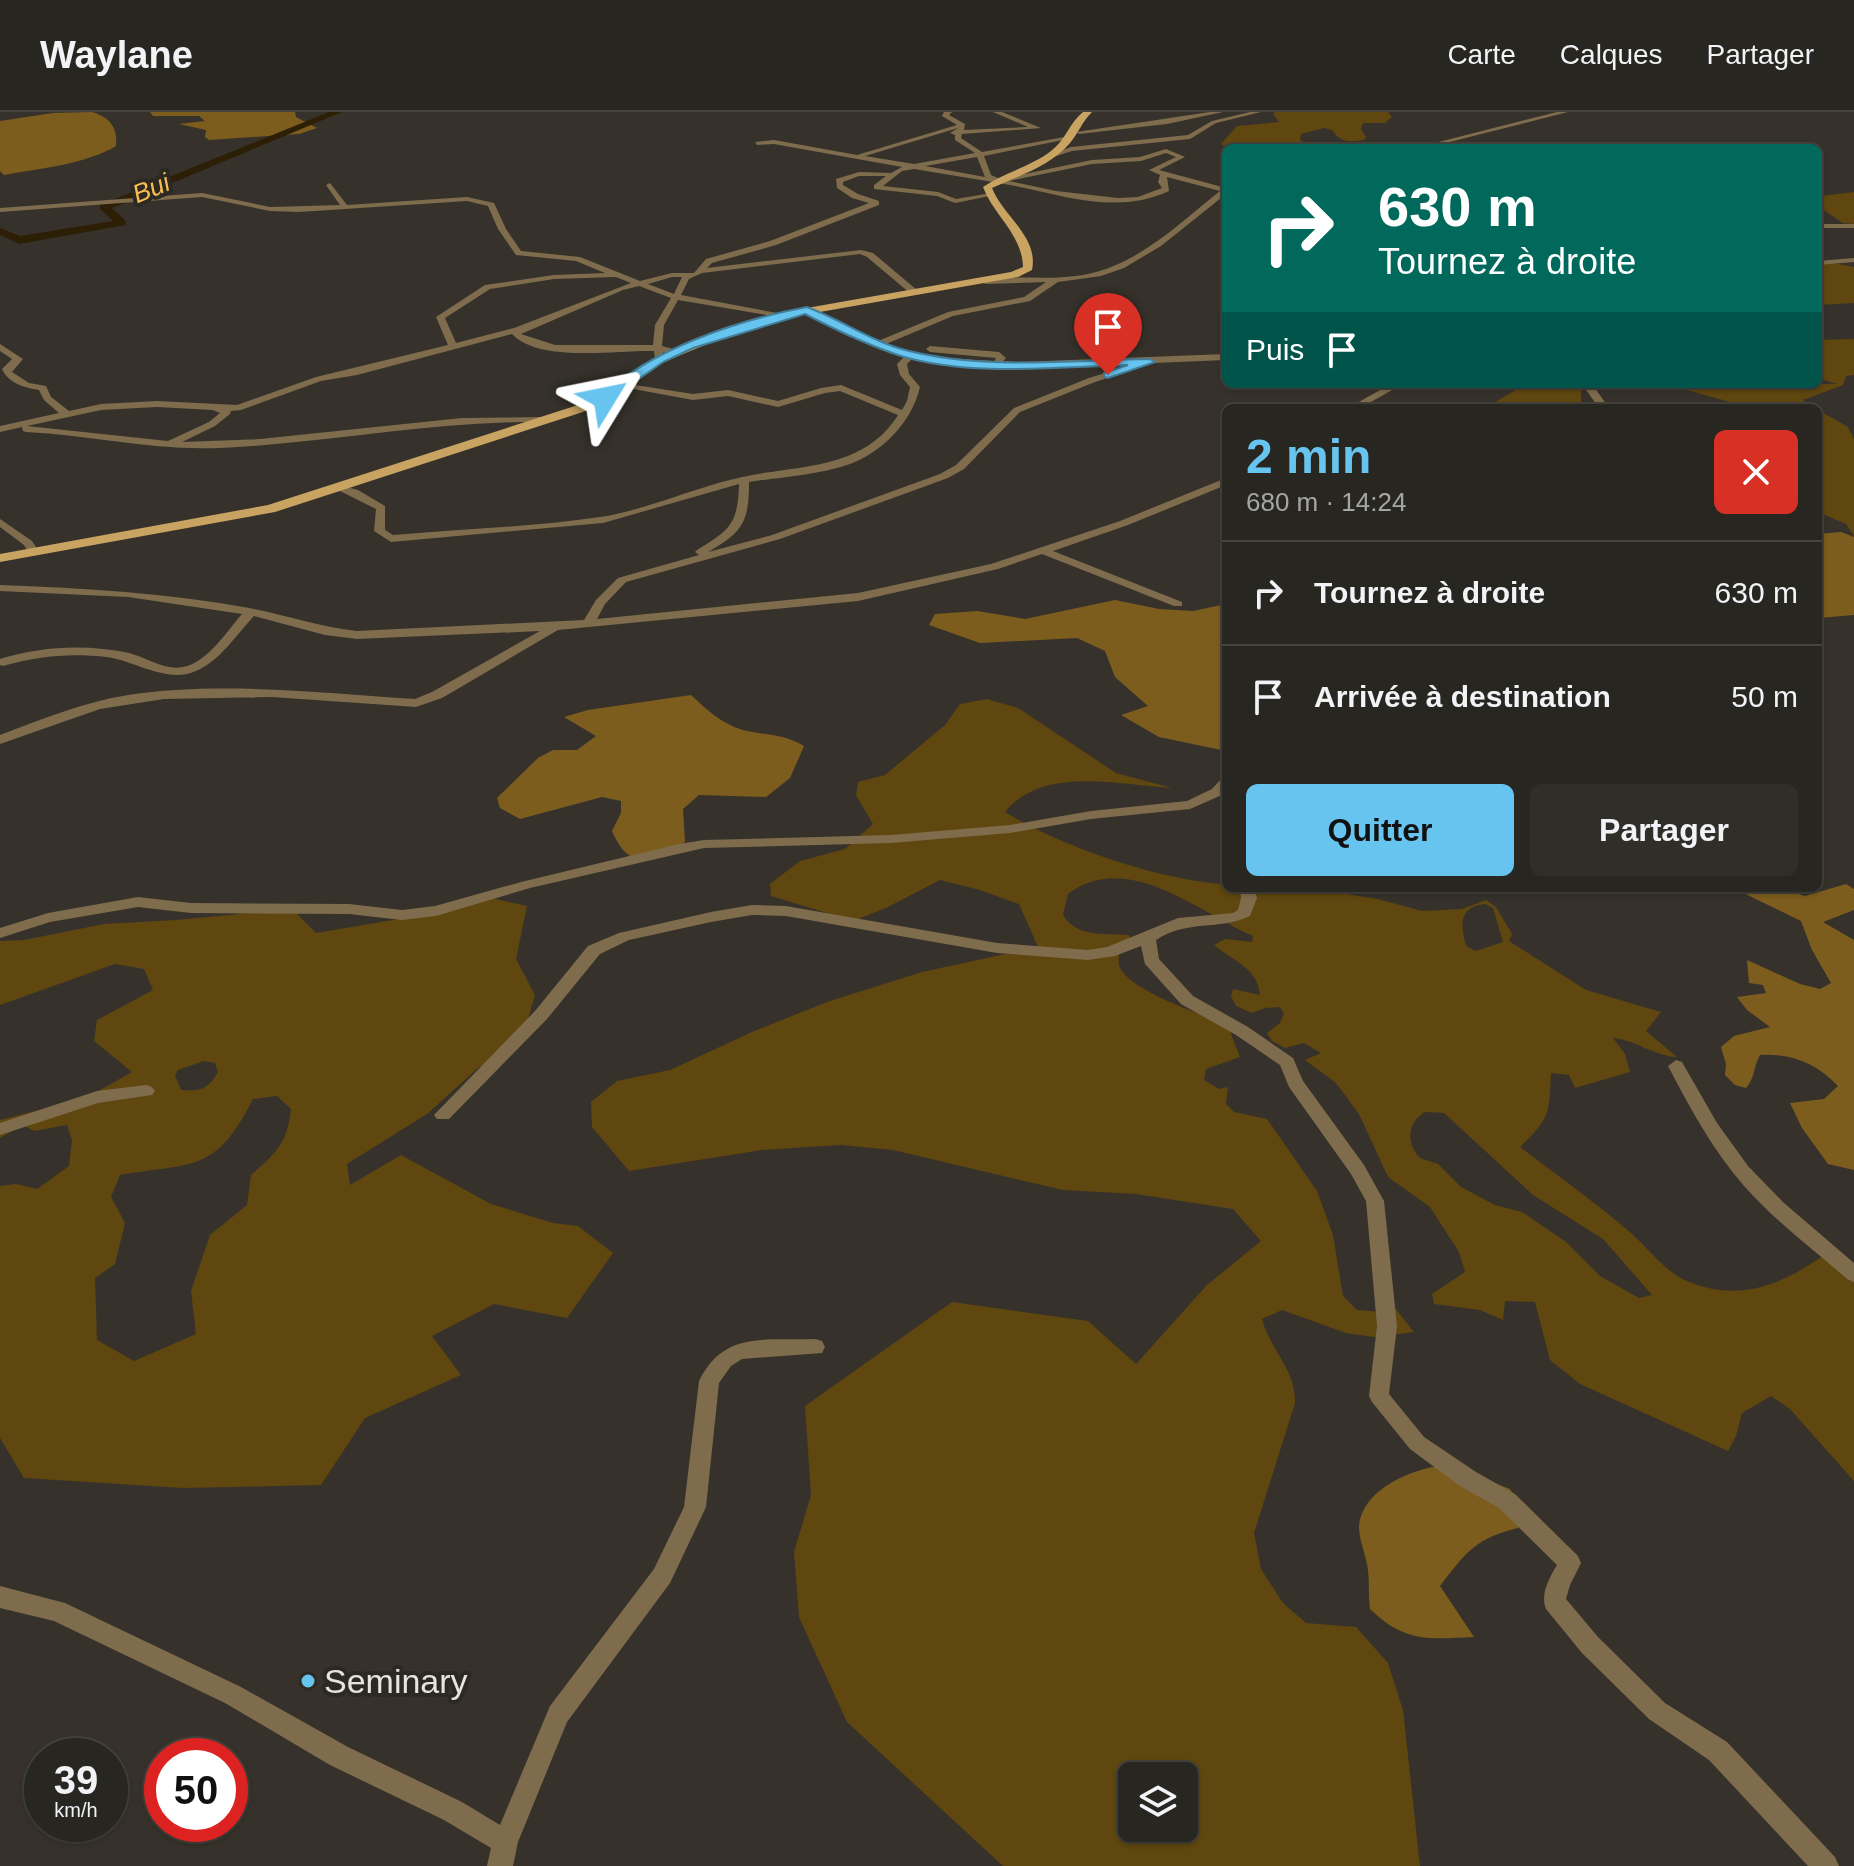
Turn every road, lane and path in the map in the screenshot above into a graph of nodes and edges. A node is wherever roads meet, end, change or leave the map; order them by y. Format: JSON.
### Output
{"nodes":[{"id":1,"x":949,"y":112,"type":"edge"},
{"id":2,"x":996,"y":112,"type":"edge"},
{"id":3,"x":1088,"y":112,"type":"edge"},
{"id":4,"x":1220,"y":112,"type":"edge"},
{"id":5,"x":1258,"y":112,"type":"edge"},
{"id":6,"x":1565,"y":112,"type":"edge"},
{"id":7,"x":962,"y":129,"type":"junction"},
{"id":8,"x":1054,"y":131,"type":"dead end"},
{"id":9,"x":1069,"y":139,"type":"junction"},
{"id":10,"x":757,"y":143,"type":"dead end"},
{"id":11,"x":1434,"y":144,"type":"edge"},
{"id":12,"x":1102,"y":147,"type":"junction"},
{"id":13,"x":980,"y":154,"type":"junction"},
{"id":14,"x":1114,"y":157,"type":"junction"},
{"id":15,"x":853,"y":158,"type":"junction"},
{"id":16,"x":916,"y":166,"type":"junction"},
{"id":17,"x":1153,"y":170,"type":"junction"},
{"id":18,"x":1164,"y":174,"type":"junction"},
{"id":19,"x":893,"y":175,"type":"junction"},
{"id":20,"x":847,"y":176,"type":"junction"},
{"id":21,"x":1002,"y":182,"type":"junction"},
{"id":22,"x":330,"y":185,"type":"dead end"},
{"id":23,"x":1222,"y":190,"type":"edge"},
{"id":24,"x":1222,"y":194,"type":"edge"},
{"id":25,"x":991,"y":195,"type":"junction"},
{"id":26,"x":346,"y":208,"type":"junction"},
{"id":27,"x":0,"y":210,"type":"edge"},
{"id":28,"x":1822,"y":226,"type":"edge"},
{"id":29,"x":1854,"y":226,"type":"edge"},
{"id":30,"x":1854,"y":260,"type":"edge"},
{"id":31,"x":1822,"y":263,"type":"edge"},
{"id":32,"x":697,"y":273,"type":"junction"},
{"id":33,"x":619,"y":275,"type":"junction"},
{"id":34,"x":1057,"y":279,"type":"junction"},
{"id":35,"x":985,"y":282,"type":"junction"},
{"id":36,"x":638,"y":283,"type":"junction"},
{"id":37,"x":914,"y":292,"type":"junction"},
{"id":38,"x":675,"y":297,"type":"junction"},
{"id":39,"x":807,"y":310,"type":"junction"},
{"id":40,"x":784,"y":315,"type":"junction"},
{"id":41,"x":517,"y":330,"type":"junction"},
{"id":42,"x":878,"y":344,"type":"junction"},
{"id":43,"x":0,"y":347,"type":"edge"},
{"id":44,"x":453,"y":347,"type":"junction"},
{"id":45,"x":896,"y":351,"type":"junction"},
{"id":46,"x":658,"y":354,"type":"junction"},
{"id":47,"x":911,"y":355,"type":"junction"},
{"id":48,"x":1222,"y":357,"type":"edge"},
{"id":49,"x":1150,"y":362,"type":"junction"},
{"id":50,"x":994,"y":365,"type":"junction"},
{"id":51,"x":622,"y":386,"type":"junction"},
{"id":52,"x":1390,"y":388,"type":"edge"},
{"id":53,"x":1360,"y":404,"type":"edge"},
{"id":54,"x":215,"y":408,"type":"junction"},
{"id":55,"x":66,"y":414,"type":"junction"},
{"id":56,"x":904,"y":414,"type":"junction"},
{"id":57,"x":542,"y":419,"type":"junction"},
{"id":58,"x":456,"y":423,"type":"junction"},
{"id":59,"x":0,"y":430,"type":"edge"},
{"id":60,"x":465,"y":444,"type":"junction"},
{"id":61,"x":166,"y":446,"type":"junction"},
{"id":62,"x":744,"y":480,"type":"junction"},
{"id":63,"x":1222,"y":483,"type":"edge"},
{"id":64,"x":339,"y":488,"type":"junction"},
{"id":65,"x":0,"y":522,"type":"edge"},
{"id":66,"x":32,"y":550,"type":"junction"},
{"id":67,"x":1044,"y":551,"type":"junction"},
{"id":68,"x":0,"y":558,"type":"edge"},
{"id":69,"x":696,"y":560,"type":"junction"},
{"id":70,"x":0,"y":588,"type":"edge"},
{"id":71,"x":1178,"y":604,"type":"dead end"},
{"id":72,"x":251,"y":612,"type":"junction"},
{"id":73,"x":589,"y":623,"type":"junction"},
{"id":74,"x":564,"y":626,"type":"junction"},
{"id":75,"x":3,"y":662,"type":"dead end"},
{"id":76,"x":0,"y":740,"type":"edge"},
{"id":77,"x":1222,"y":786,"type":"edge"},
{"id":78,"x":1248,"y":892,"type":"edge"},
{"id":79,"x":0,"y":933,"type":"edge"},
{"id":80,"x":1148,"y":938,"type":"junction"},
{"id":81,"x":1676,"y":1066,"type":"dead end"},
{"id":82,"x":146,"y":1091,"type":"dead end"},
{"id":83,"x":443,"y":1115,"type":"dead end"},
{"id":84,"x":0,"y":1129,"type":"edge"},
{"id":85,"x":1854,"y":1274,"type":"edge"},
{"id":86,"x":815,"y":1347,"type":"dead end"},
{"id":87,"x":0,"y":1597,"type":"edge"},
{"id":88,"x":503,"y":1854,"type":"edge"},
{"id":89,"x":1826,"y":1866,"type":"edge"}],
"edges":[{"from":1,"to":7,"type":"street"},
{"from":2,"to":7,"type":"street"},
{"from":3,"to":9,"type":"main road"},
{"from":4,"to":9,"type":"street"},
{"from":5,"to":12,"type":"street"},
{"from":6,"to":11,"type":"street"},
{"from":7,"to":13,"type":"street"},
{"from":7,"to":15,"type":"street"},
{"from":8,"to":9,"type":"street"},
{"from":9,"to":12,"type":"street"},
{"from":9,"to":12,"type":"street"},
{"from":9,"to":13,"type":"street"},
{"from":9,"to":14,"type":"street"},
{"from":9,"to":21,"type":"main road"},
{"from":10,"to":15,"type":"street"},
{"from":12,"to":14,"type":"street"},
{"from":13,"to":16,"type":"street"},
{"from":13,"to":21,"type":"street"},
{"from":14,"to":17,"type":"street"},
{"from":14,"to":17,"type":"street"},
{"from":14,"to":21,"type":"street"},
{"from":15,"to":16,"type":"street"},
{"from":15,"to":20,"type":"street"},
{"from":16,"to":19,"type":"street"},
{"from":16,"to":21,"type":"street"},
{"from":17,"to":18,"type":"street"},
{"from":18,"to":21,"type":"street"},
{"from":18,"to":23,"type":"street"},
{"from":19,"to":20,"type":"street"},
{"from":19,"to":25,"type":"street"},
{"from":20,"to":32,"type":"street"},
{"from":21,"to":25,"type":"main road"},
{"from":22,"to":26,"type":"street"},
{"from":24,"to":34,"type":"street"},
{"from":25,"to":35,"type":"main road"},
{"from":26,"to":27,"type":"street"},
{"from":26,"to":33,"type":"street"},
{"from":28,"to":29,"type":"street"},
{"from":30,"to":31,"type":"street"},
{"from":32,"to":36,"type":"street"},
{"from":32,"to":37,"type":"street"},
{"from":32,"to":38,"type":"street"},
{"from":33,"to":36,"type":"street"},
{"from":33,"to":44,"type":"street"},
{"from":34,"to":35,"type":"street"},
{"from":34,"to":42,"type":"street"},
{"from":35,"to":37,"type":"main road"},
{"from":36,"to":38,"type":"street"},
{"from":36,"to":41,"type":"street"},
{"from":37,"to":39,"type":"main road"},
{"from":38,"to":40,"type":"street"},
{"from":38,"to":46,"type":"street"},
{"from":39,"to":40,"type":"main road"},
{"from":39,"to":42,"type":"street"},
{"from":40,"to":46,"type":"main road"},
{"from":41,"to":44,"type":"street"},
{"from":41,"to":46,"type":"street"},
{"from":42,"to":45,"type":"street"},
{"from":43,"to":55,"type":"street"},
{"from":44,"to":54,"type":"street"},
{"from":45,"to":47,"type":"street"},
{"from":45,"to":50,"type":"street"},
{"from":46,"to":51,"type":"main road"},
{"from":47,"to":50,"type":"street"},
{"from":47,"to":56,"type":"street"},
{"from":48,"to":49,"type":"street"},
{"from":49,"to":50,"type":"street"},
{"from":49,"to":69,"type":"street"},
{"from":51,"to":56,"type":"street"},
{"from":51,"to":57,"type":"main road"},
{"from":52,"to":53,"type":"street"},
{"from":54,"to":55,"type":"street"},
{"from":54,"to":61,"type":"street"},
{"from":55,"to":59,"type":"street"},
{"from":56,"to":62,"type":"street"},
{"from":57,"to":58,"type":"street"},
{"from":57,"to":60,"type":"main road"},
{"from":58,"to":60,"type":"street"},
{"from":58,"to":61,"type":"street"},
{"from":59,"to":61,"type":"street"},
{"from":60,"to":64,"type":"main road"},
{"from":62,"to":64,"type":"street"},
{"from":62,"to":69,"type":"street"},
{"from":63,"to":67,"type":"street"},
{"from":64,"to":66,"type":"main road"},
{"from":65,"to":66,"type":"street"},
{"from":66,"to":68,"type":"main road"},
{"from":67,"to":71,"type":"street"},
{"from":67,"to":73,"type":"street"},
{"from":69,"to":73,"type":"street"},
{"from":70,"to":72,"type":"street"},
{"from":72,"to":74,"type":"street"},
{"from":72,"to":75,"type":"street"},
{"from":73,"to":74,"type":"street"},
{"from":74,"to":76,"type":"street"},
{"from":77,"to":79,"type":"street"},
{"from":78,"to":80,"type":"street"},
{"from":80,"to":83,"type":"street"},
{"from":80,"to":89,"type":"street"},
{"from":81,"to":85,"type":"street"},
{"from":82,"to":84,"type":"street"},
{"from":86,"to":88,"type":"street"},
{"from":87,"to":88,"type":"street"}]}
